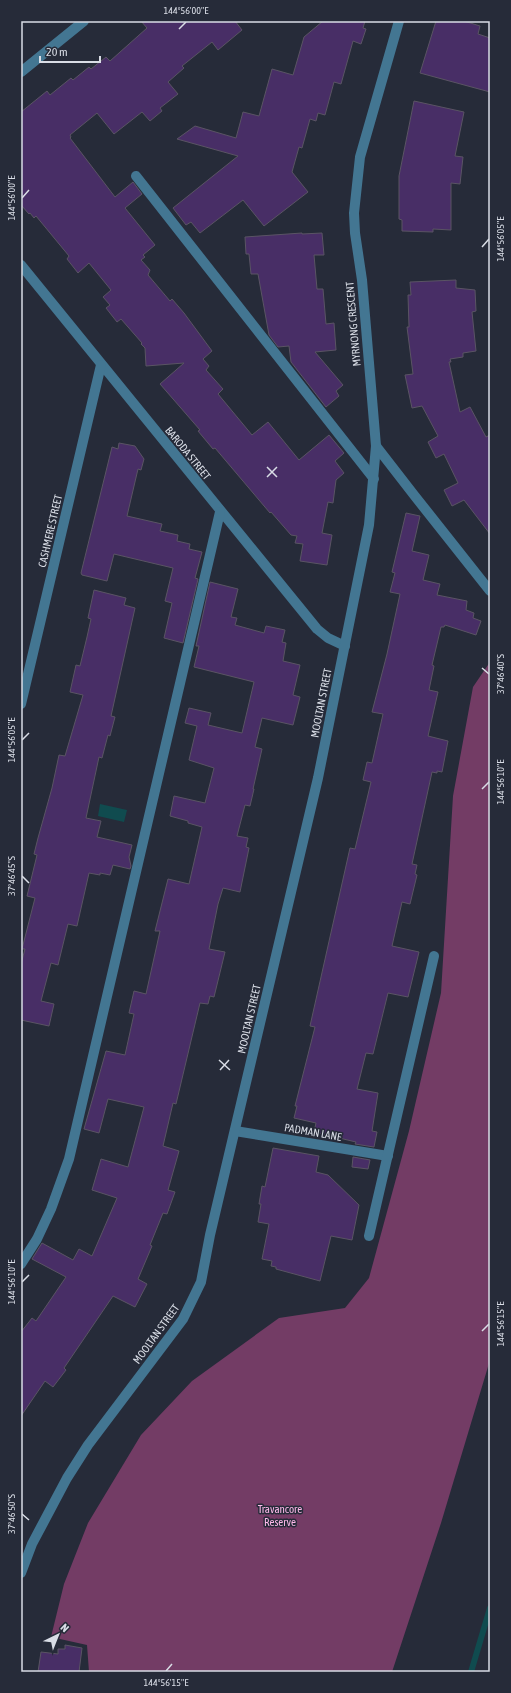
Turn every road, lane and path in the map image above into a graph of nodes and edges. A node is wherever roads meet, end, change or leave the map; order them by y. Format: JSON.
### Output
{"nodes":[{"id":1,"x":84,"y":21,"type":"edge"},
{"id":2,"x":399,"y":21,"type":"edge"},
{"id":3,"x":21,"y":72,"type":"edge"},
{"id":4,"x":136,"y":176,"type":"dead end"},
{"id":5,"x":21,"y":265,"type":"edge"},
{"id":6,"x":101,"y":364,"type":"junction"},
{"id":7,"x":376,"y":446,"type":"junction"},
{"id":8,"x":374,"y":479,"type":"junction"},
{"id":9,"x":220,"y":512,"type":"junction"},
{"id":10,"x":490,"y":591,"type":"edge"},
{"id":11,"x":345,"y":646,"type":"junction"},
{"id":12,"x":21,"y":704,"type":"edge"},
{"id":13,"x":434,"y":956,"type":"dead end"},
{"id":14,"x":235,"y":1130,"type":"junction"},
{"id":15,"x":388,"y":1156,"type":"junction"},
{"id":16,"x":369,"y":1236,"type":"dead end"},
{"id":17,"x":21,"y":1264,"type":"edge"},
{"id":18,"x":21,"y":1574,"type":"edge"}],
"edges":[{"from":1,"to":3,"type":"street"},
{"from":2,"to":7,"type":"street","name":"MYRNONG CRESCENT"},
{"from":4,"to":8,"type":"street"},
{"from":5,"to":6,"type":"street","name":"BARODA STREET"},
{"from":6,"to":9,"type":"street","name":"BARODA STREET"},
{"from":6,"to":12,"type":"street","name":"CASHMERE STREET"},
{"from":7,"to":8,"type":"street","name":"MOOLTAN STREET"},
{"from":7,"to":10,"type":"street"},
{"from":8,"to":11,"type":"street","name":"MOOLTAN STREET"},
{"from":9,"to":11,"type":"street","name":"BARODA STREET"},
{"from":9,"to":17,"type":"street"},
{"from":11,"to":14,"type":"street","name":"MOOLTAN STREET"},
{"from":13,"to":15,"type":"street"},
{"from":14,"to":15,"type":"street","name":"PADMAN LANE"},
{"from":14,"to":18,"type":"street","name":"MOOLTAN STREET"},
{"from":15,"to":16,"type":"street"}]}
